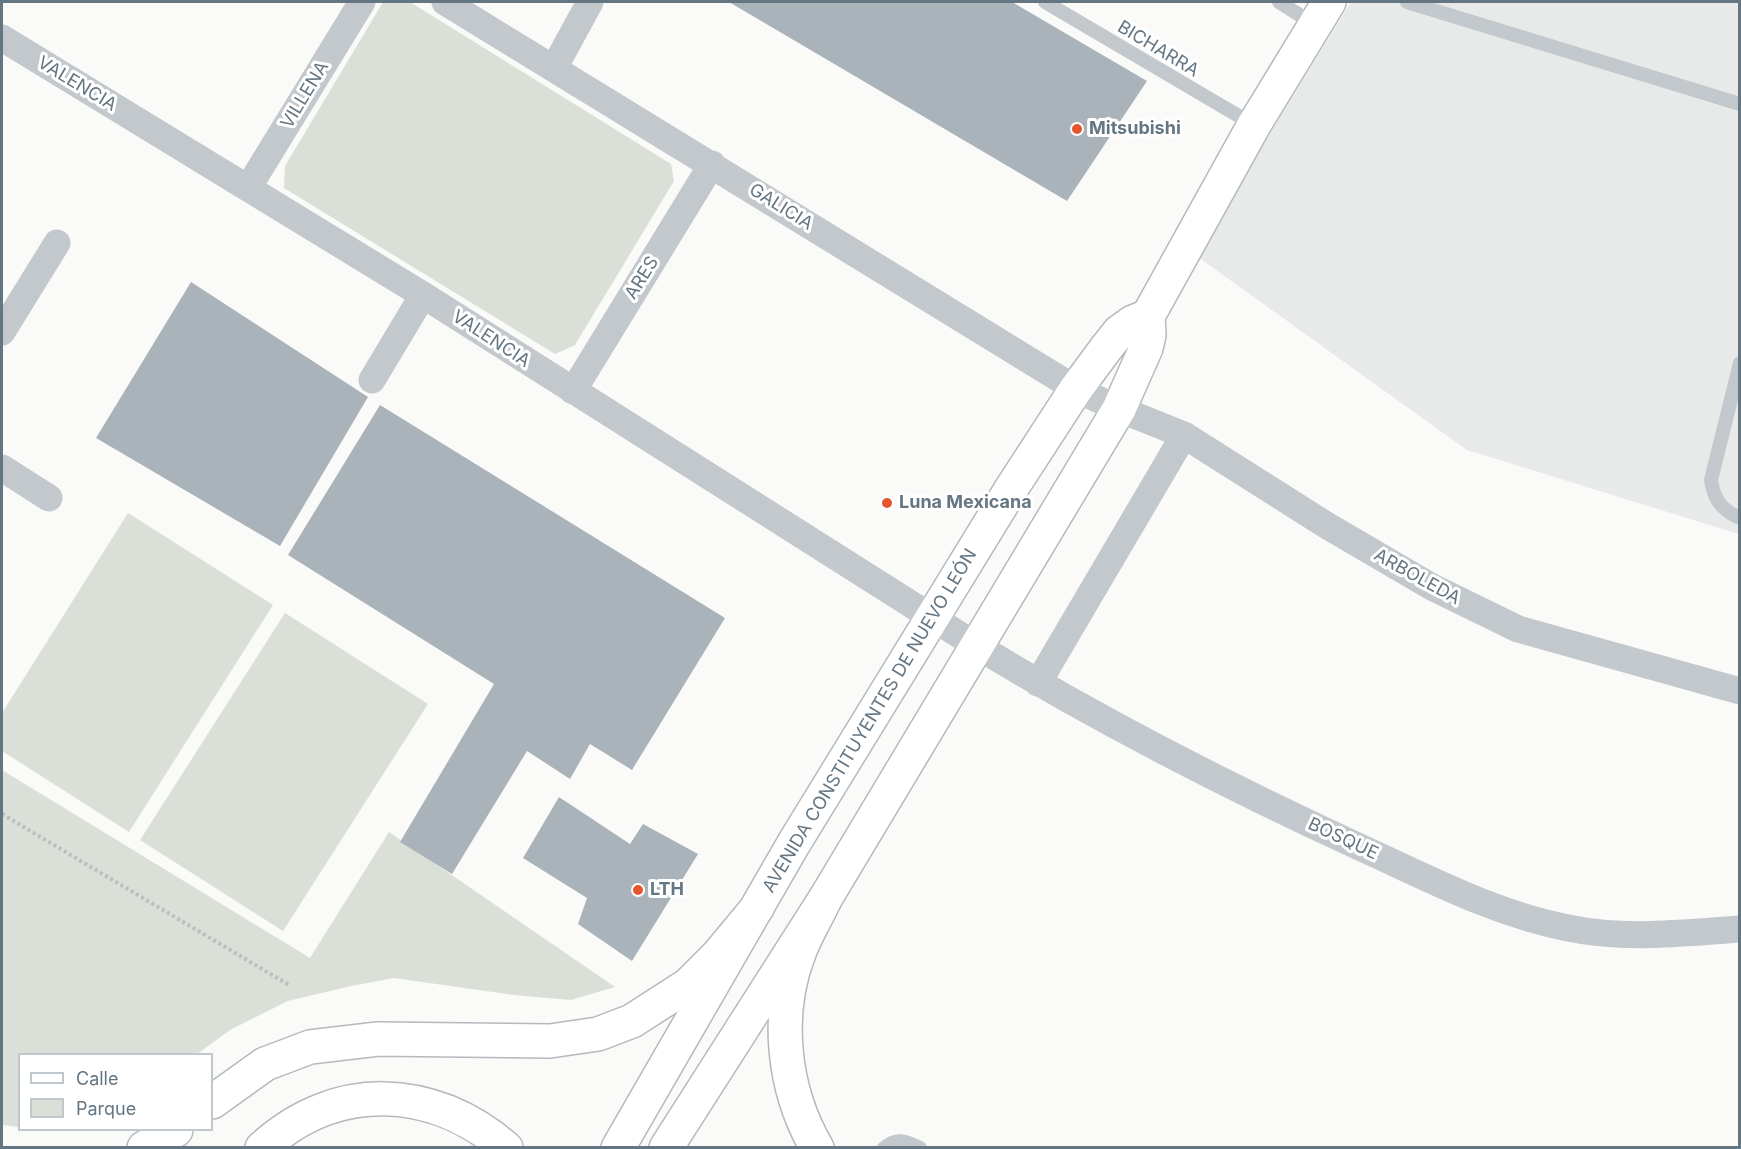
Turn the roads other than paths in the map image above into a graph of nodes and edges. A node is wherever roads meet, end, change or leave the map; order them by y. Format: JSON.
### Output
{"nodes":[{"id":1,"x":362,"y":2,"type":"edge"},
{"id":2,"x":445,"y":2,"type":"edge"},
{"id":3,"x":590,"y":2,"type":"edge"},
{"id":4,"x":1045,"y":2,"type":"edge"},
{"id":5,"x":1279,"y":2,"type":"edge"},
{"id":6,"x":1407,"y":2,"type":"edge"},
{"id":7,"x":1322,"y":13,"type":"edge"},
{"id":8,"x":2,"y":38,"type":"edge"},
{"id":9,"x":555,"y":68,"type":"junction"},
{"id":10,"x":1739,"y":102,"type":"edge"},
{"id":11,"x":1254,"y":125,"type":"junction"},
{"id":12,"x":712,"y":164,"type":"junction"},
{"id":13,"x":248,"y":188,"type":"junction"},
{"id":14,"x":57,"y":243,"type":"dead end"},
{"id":15,"x":423,"y":295,"type":"junction"},
{"id":16,"x":1148,"y":316,"type":"junction"},
{"id":17,"x":2,"y":332,"type":"edge"},
{"id":18,"x":1740,"y":363,"type":"edge"},
{"id":19,"x":372,"y":380,"type":"dead end"},
{"id":20,"x":1076,"y":389,"type":"junction"},
{"id":21,"x":573,"y":391,"type":"junction"},
{"id":22,"x":1119,"y":409,"type":"junction"},
{"id":23,"x":1184,"y":435,"type":"junction"},
{"id":24,"x":2,"y":468,"type":"edge"},
{"id":25,"x":49,"y":498,"type":"dead end"},
{"id":26,"x":1740,"y":518,"type":"edge"},
{"id":27,"x":933,"y":618,"type":"junction"},
{"id":28,"x":977,"y":646,"type":"junction"},
{"id":29,"x":1038,"y":683,"type":"junction"},
{"id":30,"x":1740,"y":691,"type":"edge"},
{"id":31,"x":825,"y":899,"type":"junction"},
{"id":32,"x":757,"y":908,"type":"junction"},
{"id":33,"x":1740,"y":929,"type":"edge"},
{"id":34,"x":213,"y":1101,"type":"edge"},
{"id":35,"x":174,"y":1131,"type":"edge"},
{"id":36,"x":144,"y":1148,"type":"edge"},
{"id":37,"x":262,"y":1148,"type":"edge"},
{"id":38,"x":506,"y":1148,"type":"edge"},
{"id":39,"x":618,"y":1148,"type":"edge"},
{"id":40,"x":666,"y":1148,"type":"edge"},
{"id":41,"x":817,"y":1148,"type":"edge"},
{"id":42,"x":884,"y":1148,"type":"edge"},
{"id":43,"x":920,"y":1148,"type":"edge"}],
"edges":[{"from":1,"to":13,"type":"street","name":"VILLENA"},
{"from":2,"to":9,"type":"street","name":"GALICIA"},
{"from":3,"to":9,"type":"street"},
{"from":4,"to":11,"type":"lane","name":"BICHARRA"},
{"from":5,"to":7,"type":"lane"},
{"from":6,"to":10,"type":"lane"},
{"from":7,"to":11,"type":"main road"},
{"from":8,"to":13,"type":"street","name":"VALENCIA"},
{"from":9,"to":12,"type":"street","name":"GALICIA"},
{"from":11,"to":16,"type":"main road"},
{"from":12,"to":20,"type":"street","name":"GALICIA"},
{"from":12,"to":21,"type":"street","name":"ARES"},
{"from":13,"to":15,"type":"street","name":"VALENCIA"},
{"from":14,"to":17,"type":"street"},
{"from":15,"to":19,"type":"street"},
{"from":15,"to":21,"type":"street","name":"VALENCIA"},
{"from":16,"to":20,"type":"main road","name":"AVENIDA CONSTITUYENTES DE NUEVO LEÓN"},
{"from":16,"to":22,"type":"main road"},
{"from":18,"to":26,"type":"lane"},
{"from":20,"to":22,"type":"street","name":"GALICIA"},
{"from":20,"to":27,"type":"main road","name":"AVENIDA CONSTITUYENTES DE NUEVO LEÓN"},
{"from":21,"to":27,"type":"street","name":"VALENCIA"},
{"from":22,"to":23,"type":"street","name":"ARBOLEDA"},
{"from":22,"to":28,"type":"main road"},
{"from":23,"to":29,"type":"street"},
{"from":23,"to":30,"type":"street","name":"ARBOLEDA"},
{"from":24,"to":25,"type":"street"},
{"from":27,"to":28,"type":"street","name":"VALENCIA"},
{"from":27,"to":32,"type":"main road","name":"AVENIDA CONSTITUYENTES DE NUEVO LEÓN"},
{"from":28,"to":29,"type":"street","name":"BOSQUE"},
{"from":28,"to":31,"type":"main road"},
{"from":29,"to":33,"type":"street","name":"BOSQUE"},
{"from":31,"to":40,"type":"main road"},
{"from":31,"to":41,"type":"main road"},
{"from":32,"to":34,"type":"main road"},
{"from":32,"to":39,"type":"main road","name":"AVENIDA CONSTITUYENTES DE NUEVO LEÓN"},
{"from":35,"to":36,"type":"main road"},
{"from":37,"to":38,"type":"main road"},
{"from":42,"to":43,"type":"lane"}]}
